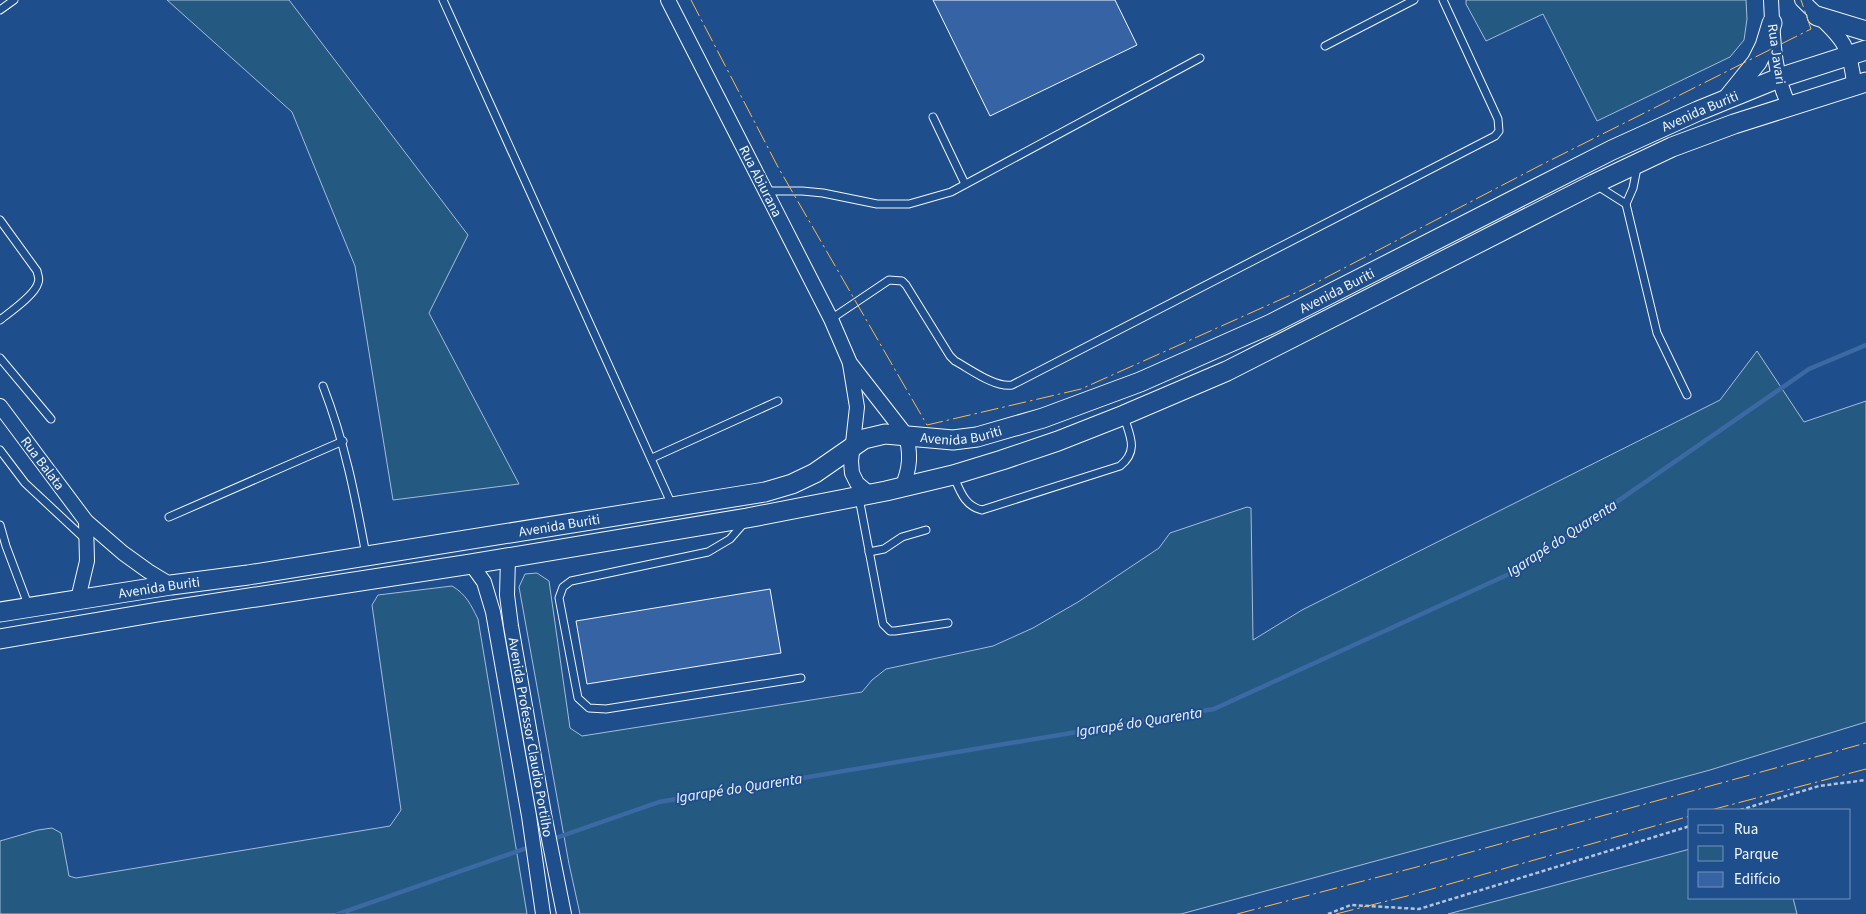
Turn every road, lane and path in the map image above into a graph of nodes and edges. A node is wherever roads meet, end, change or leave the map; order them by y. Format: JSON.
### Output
{"nodes":[{"id":1,"x":14,"y":0,"type":"edge"},
{"id":2,"x":443,"y":0,"type":"edge"},
{"id":3,"x":668,"y":0,"type":"edge"},
{"id":4,"x":1414,"y":0,"type":"edge"},
{"id":5,"x":1443,"y":0,"type":"edge"},
{"id":6,"x":1771,"y":0,"type":"edge"},
{"id":7,"x":1802,"y":0,"type":"edge"},
{"id":8,"x":0,"y":10,"type":"edge"},
{"id":9,"x":1818,"y":16,"type":"junction"},
{"id":10,"x":1772,"y":23,"type":"junction"},
{"id":11,"x":1866,"y":31,"type":"edge"},
{"id":12,"x":1325,"y":46,"type":"dead end"},
{"id":13,"x":1858,"y":52,"type":"edge"},
{"id":14,"x":1200,"y":58,"type":"dead end"},
{"id":15,"x":1779,"y":78,"type":"junction"},
{"id":16,"x":1860,"y":84,"type":"edge"},
{"id":17,"x":1727,"y":99,"type":"junction"},
{"id":18,"x":1790,"y":107,"type":"junction"},
{"id":19,"x":933,"y":117,"type":"dead end"},
{"id":20,"x":1638,"y":162,"type":"junction"},
{"id":21,"x":965,"y":184,"type":"junction"},
{"id":22,"x":1594,"y":184,"type":"junction"},
{"id":23,"x":766,"y":191,"type":"junction"},
{"id":24,"x":1626,"y":204,"type":"junction"},
{"id":25,"x":0,"y":220,"type":"edge"},
{"id":26,"x":831,"y":319,"type":"junction"},
{"id":27,"x":0,"y":320,"type":"edge"},
{"id":28,"x":0,"y":358,"type":"edge"},
{"id":29,"x":850,"y":363,"type":"junction"},
{"id":30,"x":323,"y":386,"type":"dead end"},
{"id":31,"x":1687,"y":395,"type":"dead end"},
{"id":32,"x":778,"y":401,"type":"dead end"},
{"id":33,"x":0,"y":406,"type":"edge"},
{"id":34,"x":1124,"y":415,"type":"junction"},
{"id":35,"x":51,"y":420,"type":"dead end"},
{"id":36,"x":906,"y":435,"type":"junction"},
{"id":37,"x":343,"y":441,"type":"junction"},
{"id":38,"x":851,"y":446,"type":"junction"},
{"id":39,"x":0,"y":450,"type":"edge"},
{"id":40,"x":652,"y":458,"type":"junction"},
{"id":41,"x":953,"y":475,"type":"junction"},
{"id":42,"x":902,"y":487,"type":"junction"},
{"id":43,"x":864,"y":495,"type":"junction"},
{"id":44,"x":673,"y":507,"type":"junction"},
{"id":45,"x":169,"y":517,"type":"dead end"},
{"id":46,"x":747,"y":518,"type":"junction"},
{"id":47,"x":86,"y":521,"type":"junction"},
{"id":48,"x":0,"y":525,"type":"edge"},
{"id":49,"x":926,"y":530,"type":"dead end"},
{"id":50,"x":88,"y":542,"type":"junction"},
{"id":51,"x":869,"y":552,"type":"junction"},
{"id":52,"x":366,"y":556,"type":"junction"},
{"id":53,"x":508,"y":558,"type":"junction"},
{"id":54,"x":471,"y":564,"type":"junction"},
{"id":55,"x":171,"y":585,"type":"junction"},
{"id":56,"x":78,"y":599,"type":"junction"},
{"id":57,"x":29,"y":607,"type":"junction"},
{"id":58,"x":0,"y":612,"type":"edge"},
{"id":59,"x":948,"y":622,"type":"dead end"},
{"id":60,"x":0,"y":639,"type":"edge"},
{"id":61,"x":801,"y":678,"type":"dead end"},
{"id":62,"x":1866,"y":780,"type":"edge"},
{"id":63,"x":1743,"y":809,"type":"edge"},
{"id":64,"x":1688,"y":827,"type":"edge"},
{"id":65,"x":543,"y":914,"type":"edge"},
{"id":66,"x":564,"y":914,"type":"edge"},
{"id":67,"x":1328,"y":914,"type":"edge"}],
"edges":[{"from":1,"to":8,"type":"lane"},
{"from":2,"to":40,"type":"lane"},
{"from":3,"to":23,"type":"street","name":"Rua Abiurana"},
{"from":4,"to":12,"type":"lane"},
{"from":5,"to":26,"type":"lane"},
{"from":6,"to":10,"type":"street","name":"Rua Javari"},
{"from":7,"to":9,"type":"street"},
{"from":9,"to":11,"type":"main road"},
{"from":9,"to":13,"type":"street"},
{"from":10,"to":15,"type":"street","name":"Rua Javari"},
{"from":10,"to":17,"type":"main road"},
{"from":13,"to":15,"type":"main road","name":"Avenida Buriti"},
{"from":13,"to":16,"type":"street"},
{"from":14,"to":21,"type":"lane"},
{"from":15,"to":17,"type":"main road","name":"Avenida Buriti"},
{"from":15,"to":18,"type":"street","name":"Rua Javari"},
{"from":16,"to":18,"type":"main road","name":"Avenida Buriti"},
{"from":17,"to":36,"type":"main road","name":"Avenida Buriti"},
{"from":18,"to":20,"type":"main road","name":"Avenida Buriti"},
{"from":19,"to":21,"type":"lane"},
{"from":20,"to":22,"type":"main road","name":"Avenida Buriti"},
{"from":20,"to":24,"type":"lane"},
{"from":21,"to":23,"type":"lane"},
{"from":22,"to":24,"type":"lane"},
{"from":22,"to":34,"type":"main road","name":"Avenida Buriti"},
{"from":23,"to":26,"type":"street","name":"Rua Abiurana"},
{"from":24,"to":31,"type":"lane"},
{"from":25,"to":27,"type":"lane"},
{"from":26,"to":29,"type":"street","name":"Rua Abiurana"},
{"from":28,"to":35,"type":"lane"},
{"from":29,"to":36,"type":"street","name":"Rua Abiurana"},
{"from":29,"to":38,"type":"street","name":"Rua Abiurana"},
{"from":30,"to":37,"type":"lane"},
{"from":32,"to":40,"type":"lane"},
{"from":33,"to":47,"type":"street","name":"Rua Balata"},
{"from":34,"to":41,"type":"main road","name":"Avenida Buriti"},
{"from":34,"to":41,"type":"lane"},
{"from":36,"to":38,"type":"main road","name":"Avenida Buriti"},
{"from":36,"to":42,"type":"street","name":"Rua Abiurana"},
{"from":37,"to":45,"type":"lane"},
{"from":37,"to":52,"type":"lane"},
{"from":38,"to":43,"type":"street","name":"Rua Abiurana"},
{"from":38,"to":44,"type":"main road","name":"Avenida Buriti"},
{"from":39,"to":50,"type":"lane"},
{"from":40,"to":44,"type":"lane"},
{"from":41,"to":42,"type":"main road","name":"Avenida Buriti"},
{"from":42,"to":43,"type":"main road","name":"Avenida Buriti"},
{"from":43,"to":46,"type":"main road","name":"Avenida Buriti"},
{"from":43,"to":51,"type":"lane"},
{"from":44,"to":52,"type":"main road","name":"Avenida Buriti"},
{"from":46,"to":53,"type":"main road","name":"Avenida Buriti"},
{"from":46,"to":61,"type":"lane"},
{"from":47,"to":50,"type":"street"},
{"from":47,"to":55,"type":"street","name":"Rua Balata"},
{"from":48,"to":57,"type":"lane"},
{"from":49,"to":51,"type":"lane"},
{"from":50,"to":56,"type":"street"},
{"from":51,"to":59,"type":"lane"},
{"from":52,"to":55,"type":"main road","name":"Avenida Buriti"},
{"from":53,"to":54,"type":"main road","name":"Avenida Buriti"},
{"from":53,"to":66,"type":"street","name":"Avenida Professor Claudio Portilho"},
{"from":54,"to":60,"type":"main road","name":"Avenida Buriti"},
{"from":54,"to":65,"type":"street"},
{"from":55,"to":56,"type":"main road","name":"Avenida Buriti"},
{"from":56,"to":57,"type":"main road","name":"Avenida Buriti"},
{"from":57,"to":58,"type":"main road","name":"Avenida Buriti"},
{"from":62,"to":63,"type":"path"},
{"from":64,"to":67,"type":"path"}]}
